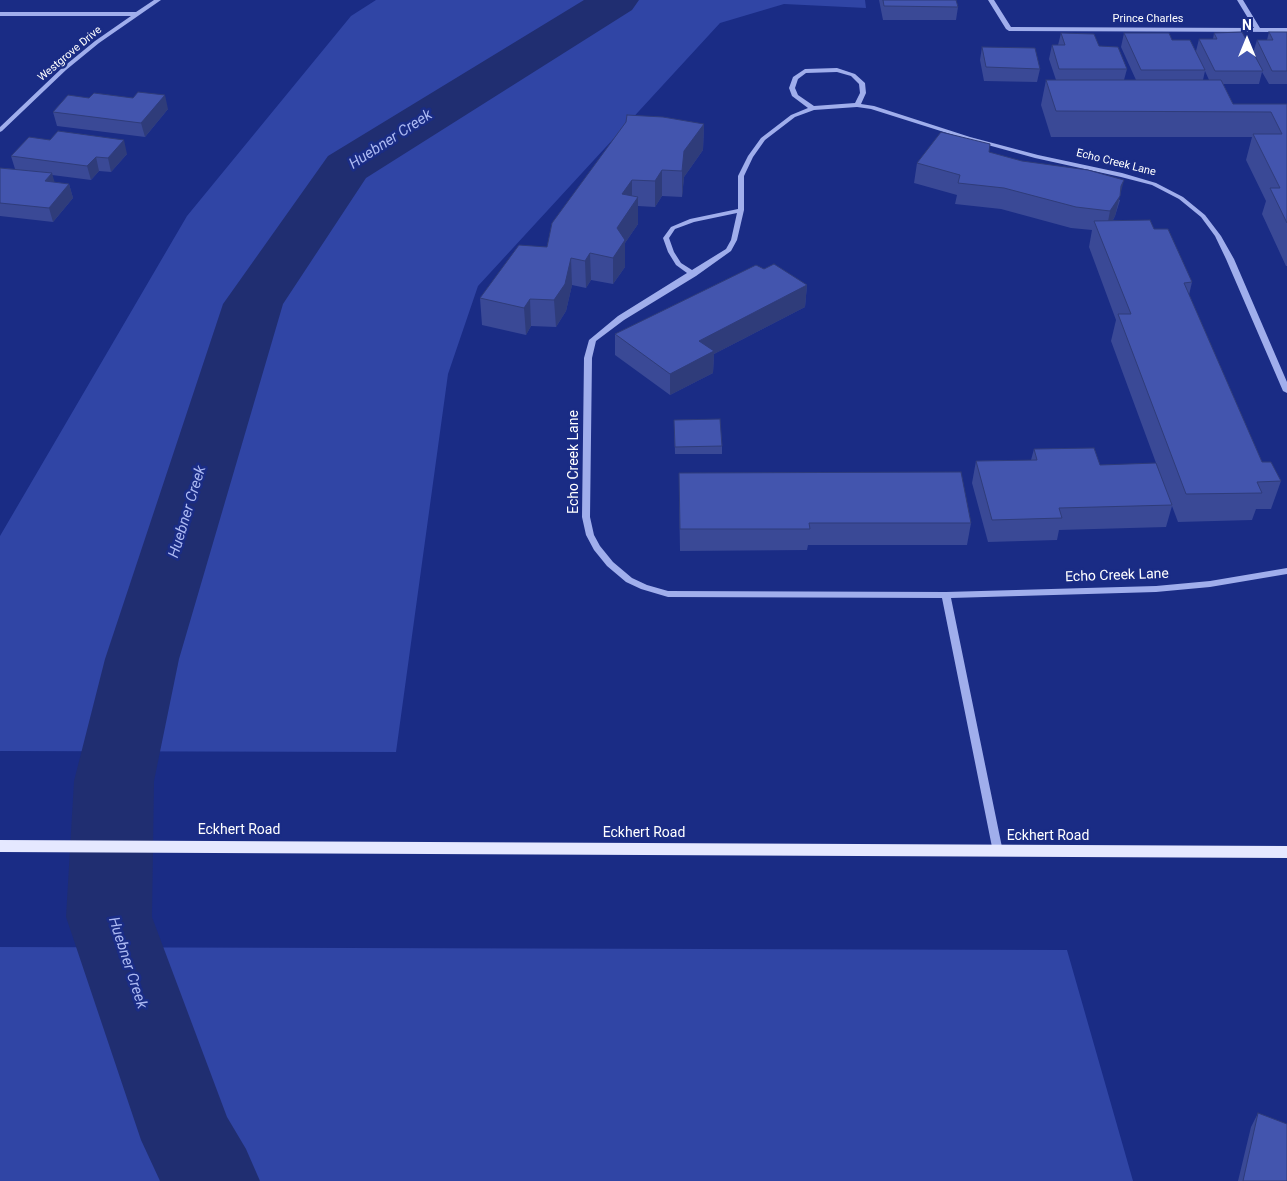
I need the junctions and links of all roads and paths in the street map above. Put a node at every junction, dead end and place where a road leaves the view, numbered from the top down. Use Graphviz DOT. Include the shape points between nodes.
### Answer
graph roads {
  1 [pos="158,0"];
  2 [pos="991,0"];
  3 [pos="1240,0"];
  4 [pos="0,14"];
  5 [pos="137,14"];
  6 [pos="1258,30"];
  7 [pos="1287,30"];
  8 [pos="856,105"];
  9 [pos="813,108"];
  10 [pos="0,130"];
  11 [pos="741,210"];
  12 [pos="693,274"];
  13 [pos="1287,392"];
  14 [pos="1287,571"];
  15 [pos="946,595"];
  16 [pos="0,846"];
  17 [pos="998,852"];
  18 [pos="1287,852"];
  1 -- 5 [label="street, Westgrove Drive"];
  2 -- 6 [label="street, Prince Charles" via="1009,29"];
  3 -- 6 [label="street"];
  4 -- 5 [label="street"];
  5 -- 10 [label="street, Westgrove Drive" via="64,69"];
  6 -- 7 [label="street, Prince Charles"];
  8 -- 9 [label="street, Echo Creek Lane"];
  8 -- 9 [label="street" via="864,93 862,83 853,75 837,70 805,71 795,78 792,88 795,96"];
  8 -- 13 [label="street, Echo Creek Lane" via="1038,157 1154,184 1181,198 1203,216 1218,236"];
  9 -- 11 [label="street, Echo Creek Lane" via="793,116 756,146 741,176"];
  11 -- 12 [label="street, Echo Creek Lane" via="729,250"];
  11 -- 12 [label="street" via="692,220 673,228 666,238 670,252 678,264"];
  12 -- 15 [label="street, Echo Creek Lane" via="621,318 593,340 588,358 586,518 597,548 629,580 668,594"];
  14 -- 15 [label="street, Echo Creek Lane" via="1156,589"];
  15 -- 17 [label="street"];
  16 -- 17 [label="main road, Eckhert Road"];
  17 -- 18 [label="main road, Eckhert Road"];
}
